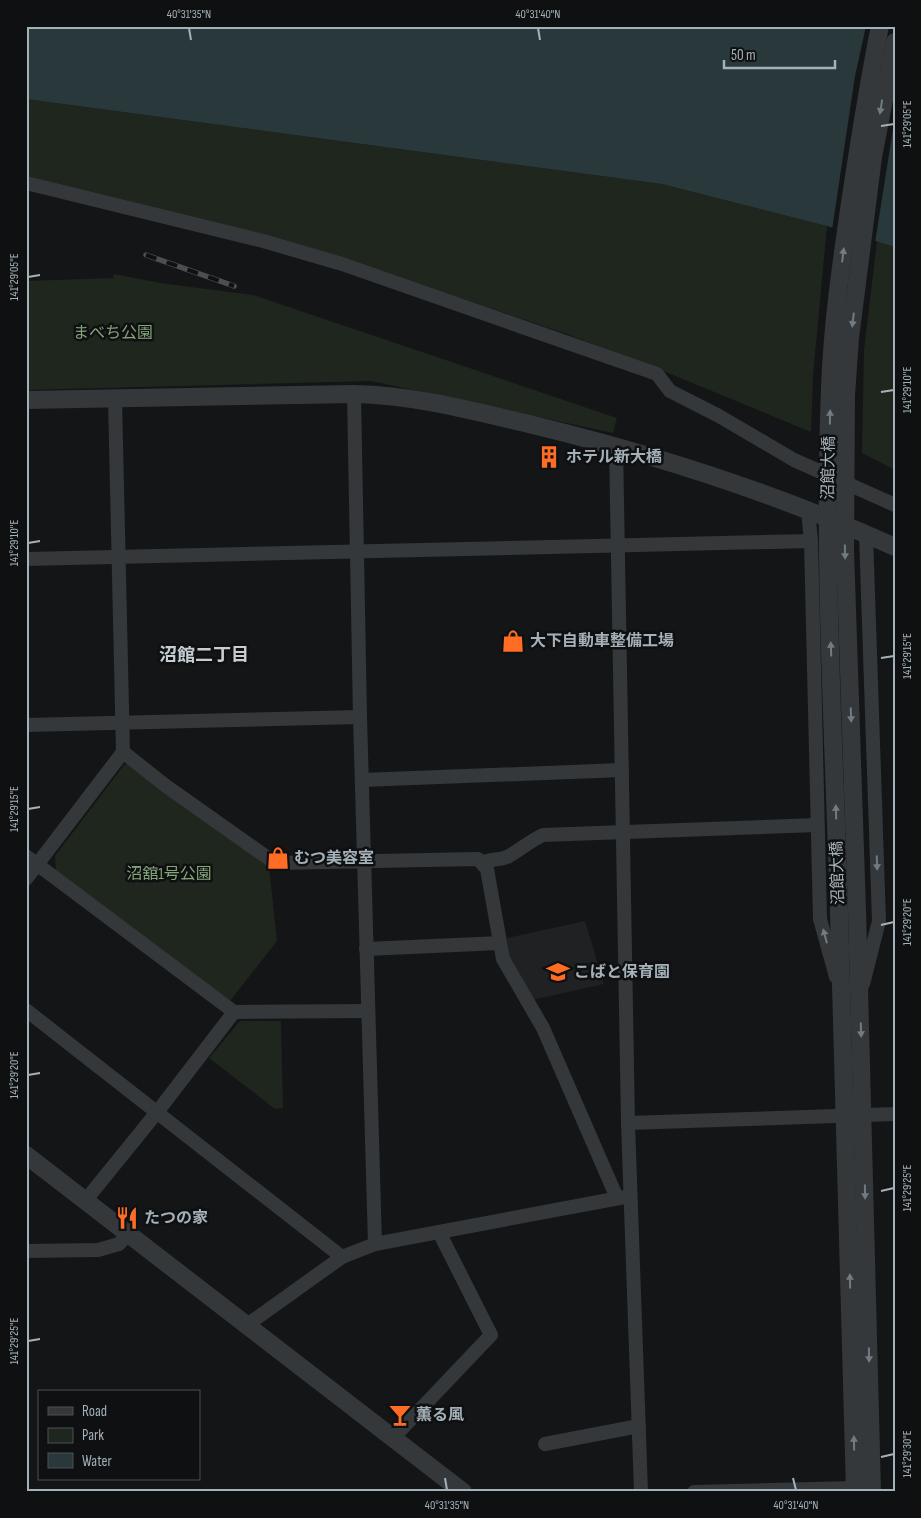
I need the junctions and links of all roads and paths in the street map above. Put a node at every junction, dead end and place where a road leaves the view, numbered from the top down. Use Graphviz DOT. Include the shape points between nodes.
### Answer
graph roads {
  1 [pos="880,26"];
  2 [pos="895,42"];
  3 [pos="26,183"];
  4 [pos="354,394"];
  5 [pos="115,399"];
  6 [pos="26,400"];
  7 [pos="616,445"];
  8 [pos="895,505"];
  9 [pos="808,511"];
  10 [pos="866,534"];
  11 [pos="810,542"];
  12 [pos="617,547"];
  13 [pos="895,547"];
  14 [pos="358,554"];
  15 [pos="118,558"];
  16 [pos="26,559"];
  17 [pos="360,717"];
  18 [pos="122,723"];
  19 [pos="26,725"];
  20 [pos="123,752"];
  21 [pos="622,770"];
  22 [pos="362,780"];
  23 [pos="817,826"];
  24 [pos="623,831"];
  25 [pos="364,860"];
  26 [pos="32,861"];
  27 [pos="482,863"];
  28 [pos="26,879"];
  29 [pos="500,943"];
  30 [pos="366,949"];
  31 [pos="860,996"];
  32 [pos="842,1000"];
  33 [pos="26,1010"];
  34 [pos="367,1011"];
  35 [pos="234,1012"];
  36 [pos="158,1112"];
  37 [pos="895,1114"];
  38 [pos="854,1115"];
  39 [pos="628,1123"];
  40 [pos="26,1155"];
  41 [pos="624,1198"];
  42 [pos="85,1201"];
  43 [pos="439,1232"];
  44 [pos="128,1234"];
  45 [pos="375,1244"];
  46 [pos="26,1251"];
  47 [pos="342,1257"];
  48 [pos="247,1325"];
  49 [pos="639,1426"];
  50 [pos="394,1437"];
  51 [pos="545,1444"];
  52 [pos="861,1490"];
  53 [pos="458,1491"];
  54 [pos="641,1492"];
  55 [pos="694,1492"];
  32 -- 1 [label="street, 沼館大橋, one-way, bridge" via="828,549 830,390 846,234"];
  2 -- 31 [label="street, 沼館大橋, one-way, bridge" via="873,157 846,395 845,550"];
  3 -- 8 [label="street" via="263,241 342,264 657,374 670,391 794,460"];
  4 -- 5 [label="street"];
  4 -- 7 [label="street" via="458,407"];
  4 -- 14 [label="street"];
  5 -- 6 [label="street"];
  5 -- 15 [label="street"];
  7 -- 9 [label="street" via="734,482"];
  7 -- 12 [label="street"];
  9 -- 10 [label="street"];
  9 -- 11 [label="street"];
  10 -- 13 [label="street"];
  10 -- 31 [label="street, one-way" via="879,921"];
  11 -- 12 [label="street"];
  11 -- 23 [label="street"];
  12 -- 14 [label="street"];
  12 -- 21 [label="street"];
  14 -- 15 [label="street"];
  14 -- 17 [label="street"];
  15 -- 16 [label="street"];
  15 -- 18 [label="street"];
  17 -- 18 [label="street"];
  17 -- 22 [label="street"];
  18 -- 19 [label="street"];
  18 -- 20 [label="street"];
  20 -- 25 [label="street" via="276,863"];
  20 -- 26 [label="street"];
  21 -- 22 [label="street"];
  21 -- 24 [label="street"];
  22 -- 25 [label="street"];
  23 -- 24 [label="street"];
  32 -- 23 [label="street, one-way" via="820,919"];
  24 -- 27 [label="street" via="543,835 507,857"];
  24 -- 39 [label="street"];
  25 -- 27 [label="street" via="478,859"];
  25 -- 30 [label="street"];
  26 -- 28 [label="street"];
  26 -- 35 [label="street"];
  27 -- 29 [label="street" via="487,869"];
  29 -- 30 [label="street"];
  29 -- 41 [label="street" via="503,959 543,1028"];
  30 -- 34 [label="street"];
  31 -- 38 [label="street, 沼館大橋, one-way"];
  32 -- 38 [label="street, 沼館大橋"];
  33 -- 36 [label="street"];
  34 -- 35 [label="street"];
  34 -- 45 [label="street"];
  35 -- 36 [label="street"];
  36 -- 42 [label="street"];
  36 -- 47 [label="street"];
  37 -- 38 [label="street"];
  38 -- 39 [label="street"];
  38 -- 52 [label="street"];
  39 -- 41 [label="street"];
  40 -- 42 [label="street"];
  41 -- 43 [label="street"];
  41 -- 49 [label="street"];
  42 -- 44 [label="street"];
  43 -- 45 [label="street"];
  43 -- 50 [label="street" via="491,1335"];
  44 -- 46 [label="street" via="119,1244 98,1250"];
  44 -- 48 [label="street"];
  45 -- 47 [label="street"];
  47 -- 48 [label="street"];
  48 -- 50 [label="street"];
  49 -- 51 [label="street"];
  49 -- 54 [label="street"];
  50 -- 53 [label="street"];
  52 -- 55 [label="street"];
}
